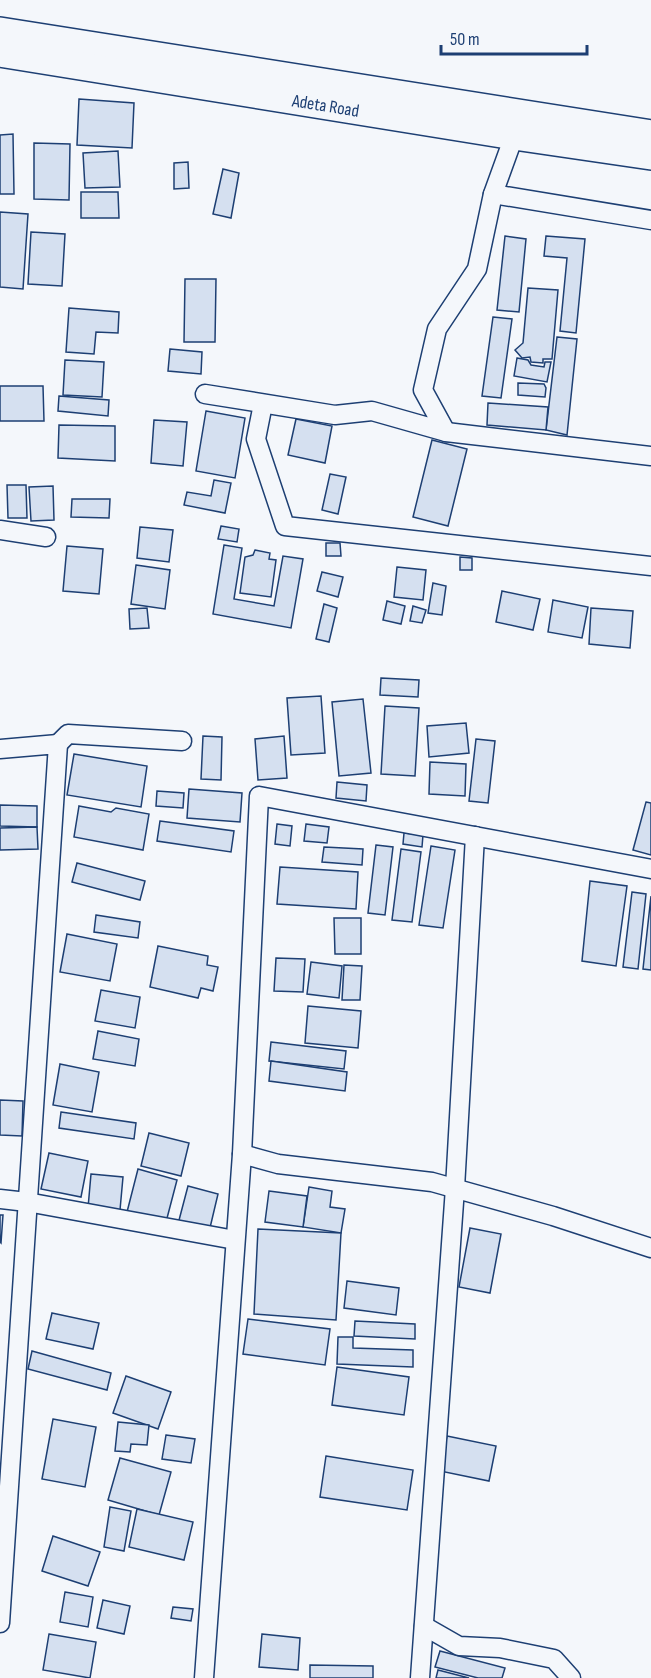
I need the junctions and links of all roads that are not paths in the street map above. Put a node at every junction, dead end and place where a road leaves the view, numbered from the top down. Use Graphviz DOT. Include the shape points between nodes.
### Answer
graph roads {
  1 [pos="0,31"];
  2 [pos="0,52"];
  3 [pos="651,134"];
  4 [pos="514,136"];
  5 [pos="651,156"];
  6 [pos="494,194"];
  7 [pos="651,220"];
  8 [pos="205,394"];
  9 [pos="263,404"];
  10 [pos="446,432"];
  11 [pos="651,456"];
  12 [pos="0,530"];
  13 [pos="46,537"];
  14 [pos="651,566"];
  15 [pos="182,741"];
  16 [pos="58,744"];
  17 [pos="0,749"];
  18 [pos="475,836"];
  19 [pos="651,869"];
  20 [pos="242,1154"];
  21 [pos="455,1188"];
  22 [pos="0,1199"];
  23 [pos="27,1202"];
  24 [pos="235,1240"];
  25 [pos="651,1248"];
  26 [pos="0,1623"];
  27 [pos="424,1626"];
  28 [pos="204,1678"];
  29 [pos="420,1678"];
  30 [pos="571,1678"];
  1 -- 3 [label="main road, Adeta Road"];
  2 -- 4 [label="main road, Adeta Road"];
  4 -- 5 [label="main road, Adeta Road"];
  4 -- 6 [label="street"];
  6 -- 7 [label="street"];
  6 -- 10 [label="street" via="477,269 437,328 423,390"];
  8 -- 9 [label="street"];
  9 -- 10 [label="street" via="335,415 372,411"];
  9 -- 14 [label="street" via="256,439 285,526"];
  10 -- 11 [label="street"];
  12 -- 13 [label="street"];
  15 -- 16 [label="street" via="68,734"];
  16 -- 17 [label="street"];
  16 -- 23 [label="street"];
  18 -- 19 [label="street"];
  18 -- 20 [label="street" via="259,796"];
  18 -- 21 [label="street"];
  20 -- 21 [label="street" via="278,1164"];
  20 -- 24 [label="street"];
  21 -- 25 [label="street"];
  21 -- 27 [label="street"];
  22 -- 23 [label="street"];
  23 -- 24 [label="street"];
  23 -- 26 [label="street"];
  24 -- 28 [label="street"];
  27 -- 29 [label="street"];
  27 -- 30 [label="street" via="459,1646 500,1648 554,1659"];
}
